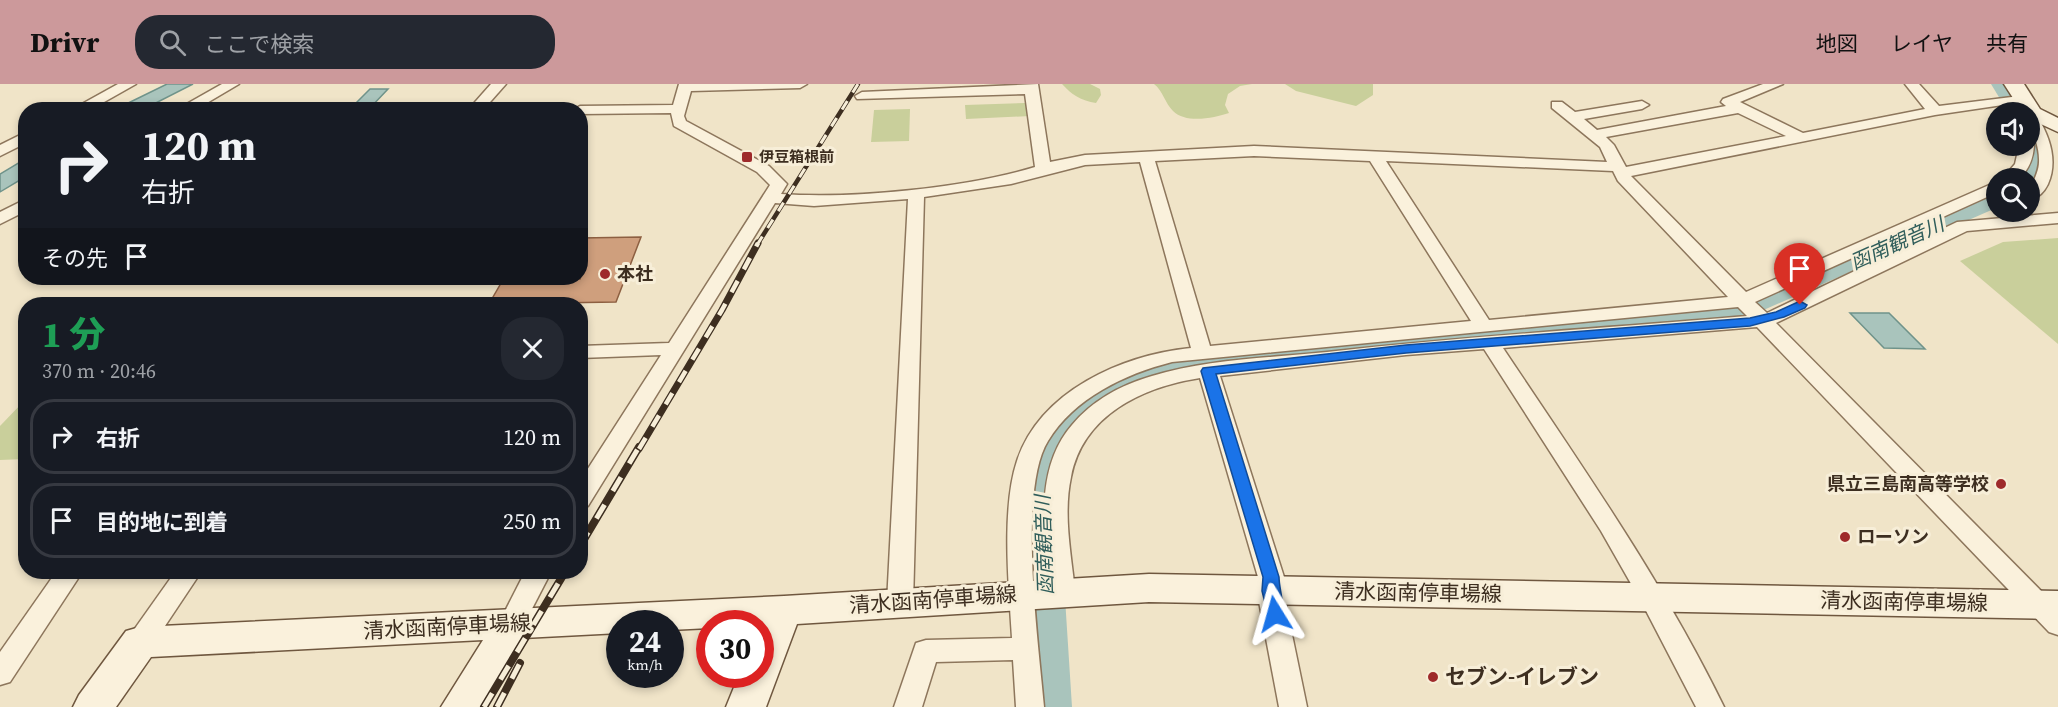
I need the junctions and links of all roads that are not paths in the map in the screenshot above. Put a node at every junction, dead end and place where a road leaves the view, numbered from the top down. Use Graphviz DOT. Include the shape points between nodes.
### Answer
graph roads {
  1 [pos="129,84"];
  2 [pos="232,84"];
  3 [pos="499,84"];
  4 [pos="800,84"];
  5 [pos="1776,84"];
  6 [pos="1912,84"];
  7 [pos="686,85"];
  8 [pos="1032,87"];
  9 [pos="862,96"];
  10 [pos="94,102"];
  11 [pos="198,102"];
  12 [pos="482,102"];
  13 [pos="1642,105"];
  14 [pos="1740,108"];
  15 [pos="1986,108"];
  16 [pos="679,109"];
  17 [pos="588,110"];
  18 [pos="1935,111"];
  19 [pos="2040,115"];
  20 [pos="2058,126"];
  21 [pos="2040,132"];
  22 [pos="1595,135"];
  23 [pos="1802,138"];
  24 [pos="18,141"];
  25 [pos="0,151"];
  26 [pos="1146,157"];
  27 [pos="1375,157"];
  28 [pos="1043,169"];
  29 [pos="1619,170"];
  30 [pos="2040,187"];
  31 [pos="1986,191"];
  32 [pos="916,193"];
  33 [pos="771,198"];
  34 [pos="18,209"];
  35 [pos="1986,216"];
  36 [pos="2058,218"];
  37 [pos="0,219"];
  38 [pos="1969,225"];
  39 [pos="1742,301"];
  40 [pos="1762,321"];
  41 [pos="1487,334"];
  42 [pos="674,349"];
  43 [pos="588,352"];
  44 [pos="1205,362"];
  45 [pos="1042,476"];
  46 [pos="588,487"];
  47 [pos="65,579"];
  48 [pos="183,579"];
  49 [pos="534,579"];
  50 [pos="1270,591"];
  51 [pos="1044,592"];
  52 [pos="1653,598"];
  53 [pos="900,603"];
  54 [pos="784,610"];
  55 [pos="2052,611"];
  56 [pos="512,623"];
  57 [pos="774,635"];
  58 [pos="140,642"];
  59 [pos="1027,649"];
  60 [pos="0,674"];
  61 [pos="754,688"];
  62 [pos="93,707"];
  63 [pos="461,707"];
  64 [pos="747,707"];
  65 [pos="909,707"];
  66 [pos="1030,707"];
  67 [pos="1293,707"];
  68 [pos="1710,707"];
  1 -- 10 [label="street"];
  2 -- 11 [label="street"];
  3 -- 12 [label="street"];
  4 -- 7 [label="street"];
  5 -- 14 [label="street" via="1728,102"];
  6 -- 18 [label="street"];
  7 -- 16 [label="street"];
  8 -- 9 [label="street"];
  8 -- 28 [label="street"];
  13 -- 22 [label="street" via="1564,111"];
  14 -- 22 [label="street"];
  14 -- 23 [label="street"];
  15 -- 18 [label="street"];
  16 -- 17 [label="street"];
  16 -- 33 [label="street" via="679,123 763,170 779,184"];
  18 -- 23 [label="street"];
  19 -- 20 [label="main road"];
  21 -- 30 [label="street" via="2053,155 2054,166"];
  22 -- 29 [label="street" via="1611,151"];
  23 -- 29 [label="street"];
  24 -- 25 [label="street"];
  26 -- 27 [label="street" via="1254,151"];
  26 -- 28 [label="street" via="1085,160"];
  26 -- 44 [label="street"];
  27 -- 29 [label="street"];
  27 -- 41 [label="street"];
  28 -- 32 [label="street" via="1011,179"];
  29 -- 39 [label="street"];
  31 -- 39 [label="street"];
  32 -- 33 [label="street" via="814,201"];
  32 -- 53 [label="street"];
  33 -- 42 [label="street"];
  34 -- 37 [label="street"];
  35 -- 38 [label="street"];
  36 -- 38 [label="street"];
  38 -- 40 [label="street"];
  39 -- 40 [label="street"];
  39 -- 41 [label="street"];
  40 -- 41 [label="street"];
  40 -- 55 [label="street"];
  41 -- 44 [label="street"];
  41 -- 52 [label="street"];
  42 -- 43 [label="street"];
  42 -- 46 [label="street"];
  44 -- 45 [label="street" via="1185,373 1143,384 1104,406 1064,457"];
  44 -- 45 [label="street" via="1171,356 1124,368 1070,402 1036,442"];
  44 -- 50 [label="street" via="1271,577"];
  45 -- 51 [label="street" via="1057,533"];
  45 -- 51 [label="street" via="1021,497"];
  47 -- 60 [label="street"];
  48 -- 58 [label="street"];
  49 -- 56 [label="street"];
  50 -- 51 [label="main road, 清水函南停車場線" via="1145,588"];
  50 -- 52 [label="main road, 清水函南停車場線"];
  50 -- 67 [label="street"];
  51 -- 53 [label="main road, 清水函南停車場線"];
  51 -- 59 [label="street"];
  52 -- 55 [label="main road, 清水函南停車場線"];
  52 -- 68 [label="street"];
  53 -- 54 [label="main road, 清水函南停車場線"];
  54 -- 56 [label="main road, 清水函南停車場線"];
  54 -- 57 [label="main road"];
  56 -- 58 [label="main road, 清水函南停車場線"];
  56 -- 63 [label="main road"];
  58 -- 62 [label="main road"];
  59 -- 65 [label="street" via="926,651"];
  59 -- 66 [label="street"];
  61 -- 64 [label="main road"];
}
